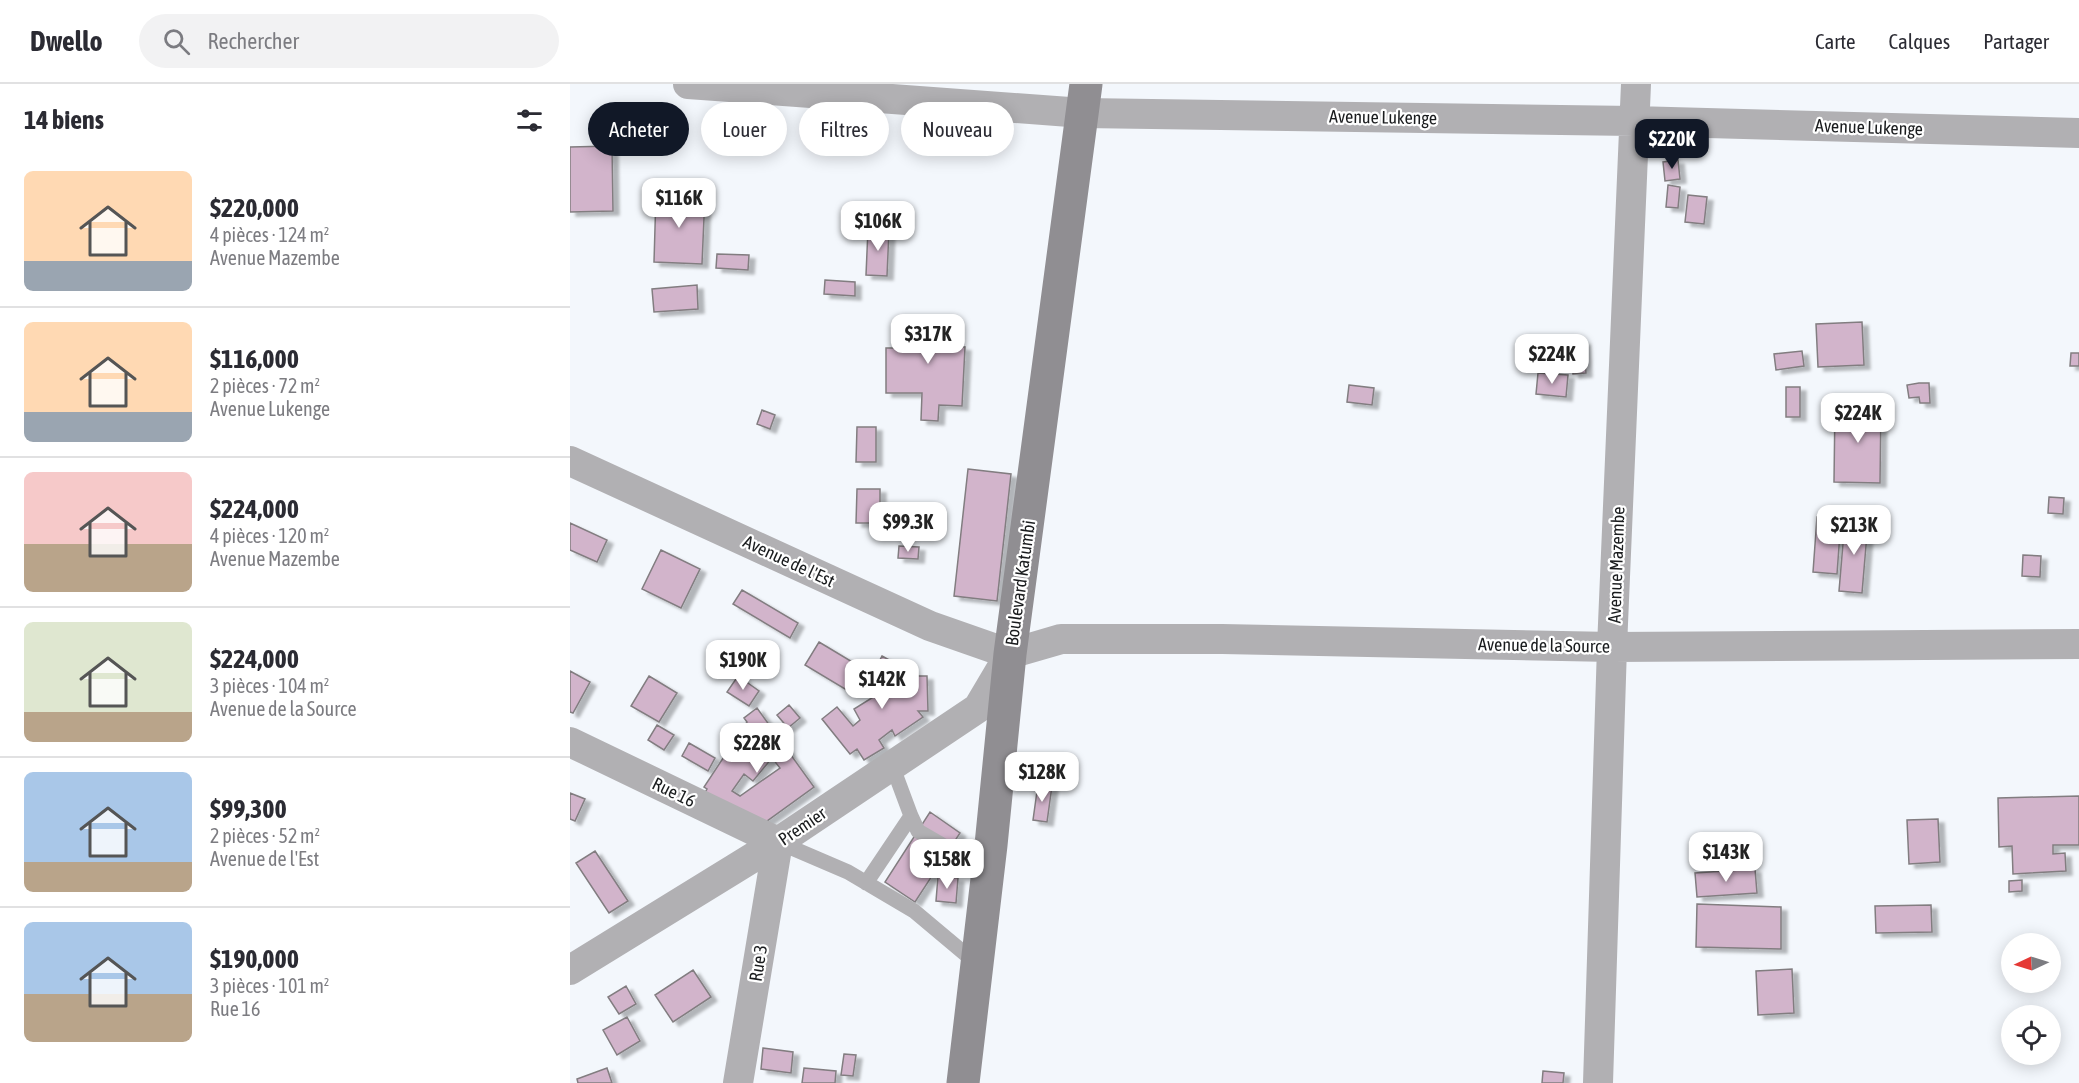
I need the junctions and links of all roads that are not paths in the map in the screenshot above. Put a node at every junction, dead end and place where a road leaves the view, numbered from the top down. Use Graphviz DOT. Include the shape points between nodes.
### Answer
graph roads {
  1 [pos="688,84"];
  2 [pos="1636,84"];
  3 [pos="1085,99"];
  4 [pos="1634,121"];
  5 [pos="2079,133"];
  6 [pos="570,461"];
  7 [pos="2079,644"];
  8 [pos="1612,647"];
  9 [pos="1010,654"];
  10 [pos="570,742"];
  11 [pos="892,765"];
  12 [pos="910,816"];
  13 [pos="778,842"];
  14 [pos="991,845"];
  15 [pos="866,883"];
  16 [pos="976,963"];
  17 [pos="570,970"];
  18 [pos="738,1083"];
  19 [pos="963,1083"];
  20 [pos="1598,1083"];
  1 -- 3 [label="street, Avenue Lukenge"];
  2 -- 4 [label="street, Avenue Mazembe"];
  3 -- 4 [label="street, Avenue Lukenge"];
  3 -- 9 [label="street, Boulevard Katumbi"];
  4 -- 5 [label="street, Avenue Lukenge"];
  4 -- 8 [label="street, Avenue Mazembe"];
  6 -- 9 [label="street, Avenue de l'Est" via="930,627"];
  7 -- 8 [label="street, Avenue de la Source"];
  8 -- 9 [label="street, Avenue de la Source" via="1061,639"];
  8 -- 20 [label="street, Avenue Mazembe"];
  9 -- 11 [label="street, Premier" via="978,708"];
  9 -- 14 [label="street, Boulevard Katumbi"];
  10 -- 13 [label="street, Rue 16"];
  11 -- 12 [label="lane"];
  11 -- 13 [label="street, Premier"];
  12 -- 14 [label="lane" via="918,831 949,849"];
  12 -- 15 [label="lane"];
  13 -- 15 [label="lane"];
  13 -- 17 [label="street, Premier"];
  13 -- 18 [label="street, Rue 3"];
  14 -- 16 [label="street, Boulevard Katumbi"];
  15 -- 16 [label="lane" via="914,911"];
  16 -- 19 [label="street, Boulevard Katumbi"];
}
